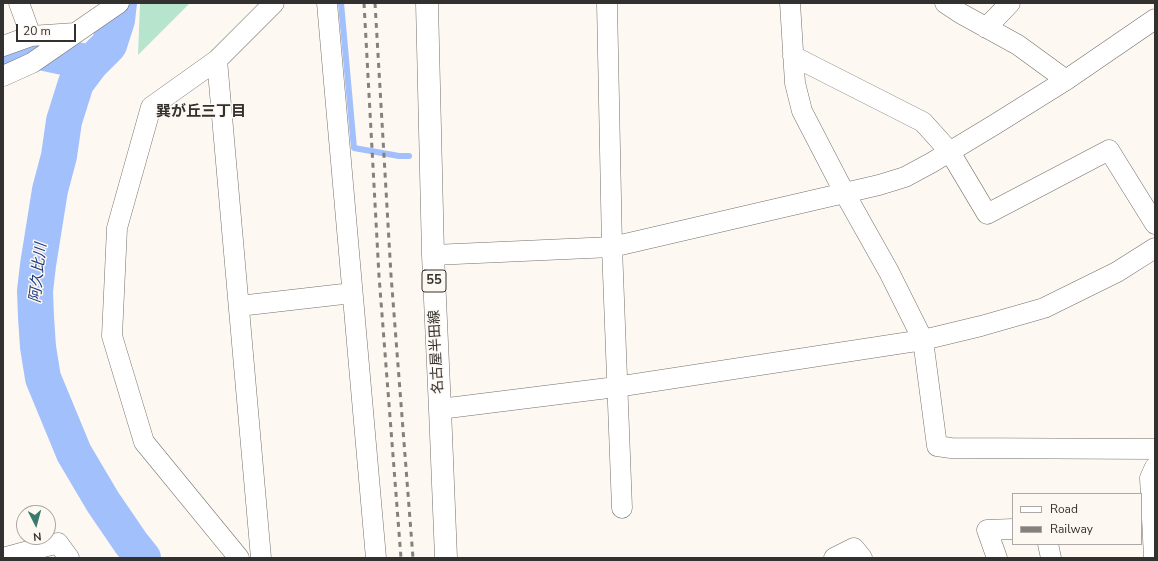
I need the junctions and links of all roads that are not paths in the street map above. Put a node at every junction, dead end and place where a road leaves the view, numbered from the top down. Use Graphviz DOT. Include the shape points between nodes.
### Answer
graph roads {
  1 [pos="20,3"];
  2 [pos="274,3"];
  3 [pos="327,3"];
  4 [pos="427,3"];
  5 [pos="607,3"];
  6 [pos="790,3"];
  7 [pos="945,3"];
  8 [pos="1010,3"];
  9 [pos="113,7"];
  10 [pos="1155,19"];
  11 [pos="986,28"];
  12 [pos="31,36"];
  13 [pos="68,38"];
  14 [pos="3,46"];
  15 [pos="793,56"];
  16 [pos="217,60"];
  17 [pos="3,76"];
  18 [pos="1066,80"];
  19 [pos="950,152"];
  20 [pos="844,192"];
  21 [pos="1155,224"];
  22 [pos="612,247"];
  23 [pos="1155,248"];
  24 [pos="432,255"];
  25 [pos="352,292"];
  26 [pos="239,306"];
  27 [pos="923,340"];
  28 [pos="616,388"];
  29 [pos="440,409"];
  30 [pos="1155,449"];
  31 [pos="1155,467"];
  32 [pos="622,508"];
  33 [pos="1012,529"];
  34 [pos="1048,545"];
  35 [pos="3,558"];
  36 [pos="69,558"];
  37 [pos="239,558"];
  38 [pos="261,558"];
  39 [pos="376,558"];
  40 [pos="446,558"];
  41 [pos="834,558"];
  42 [pos="862,558"];
  43 [pos="997,558"];
  44 [pos="1051,558"];
  45 [pos="1154,558"];
  1 -- 12 [label="street"];
  2 -- 16 [label="street"];
  3 -- 25 [label="street"];
  4 -- 24 [label="main road, 名古屋半田線 / 55"];
  5 -- 22 [label="street"];
  6 -- 15 [label="street"];
  7 -- 11 [label="street"];
  8 -- 11 [label="street"];
  9 -- 13 [label="street"];
  10 -- 18 [label="street"];
  11 -- 18 [label="street" via="1018,46"];
  12 -- 13 [label="street"];
  12 -- 14 [label="street"];
  13 -- 17 [label="street" via="32,63"];
  15 -- 19 [label="street" via="923,122"];
  15 -- 20 [label="street" via="795,83 802,110"];
  16 -- 26 [label="street"];
  16 -- 37 [label="street" via="151,107 117,228 112,336 144,442"];
  18 -- 19 [label="street"];
  19 -- 20 [label="street" via="905,177"];
  19 -- 21 [label="street" via="987,214 1109,150"];
  20 -- 22 [label="street"];
  20 -- 27 [label="street" via="889,272"];
  22 -- 24 [label="street"];
  22 -- 28 [label="street"];
  23 -- 27 [label="street" via="1117,272 1044,308"];
  24 -- 29 [label="main road, 名古屋半田線 / 55"];
  25 -- 26 [label="street"];
  25 -- 39 [label="street"];
  26 -- 38 [label="street"];
  27 -- 28 [label="street"];
  27 -- 30 [label="street" via="937,446"];
  28 -- 29 [label="street"];
  28 -- 32 [label="street"];
  29 -- 40 [label="main road, 名古屋半田線 / 55"];
  31 -- 45 [label="street" via="1150,478"];
  33 -- 43 [label="street" via="987,530"];
  34 -- 44 [label="street"];
  35 -- 36 [label="street" via="58,543"];
  41 -- 42 [label="street" via="854,548"];
}
